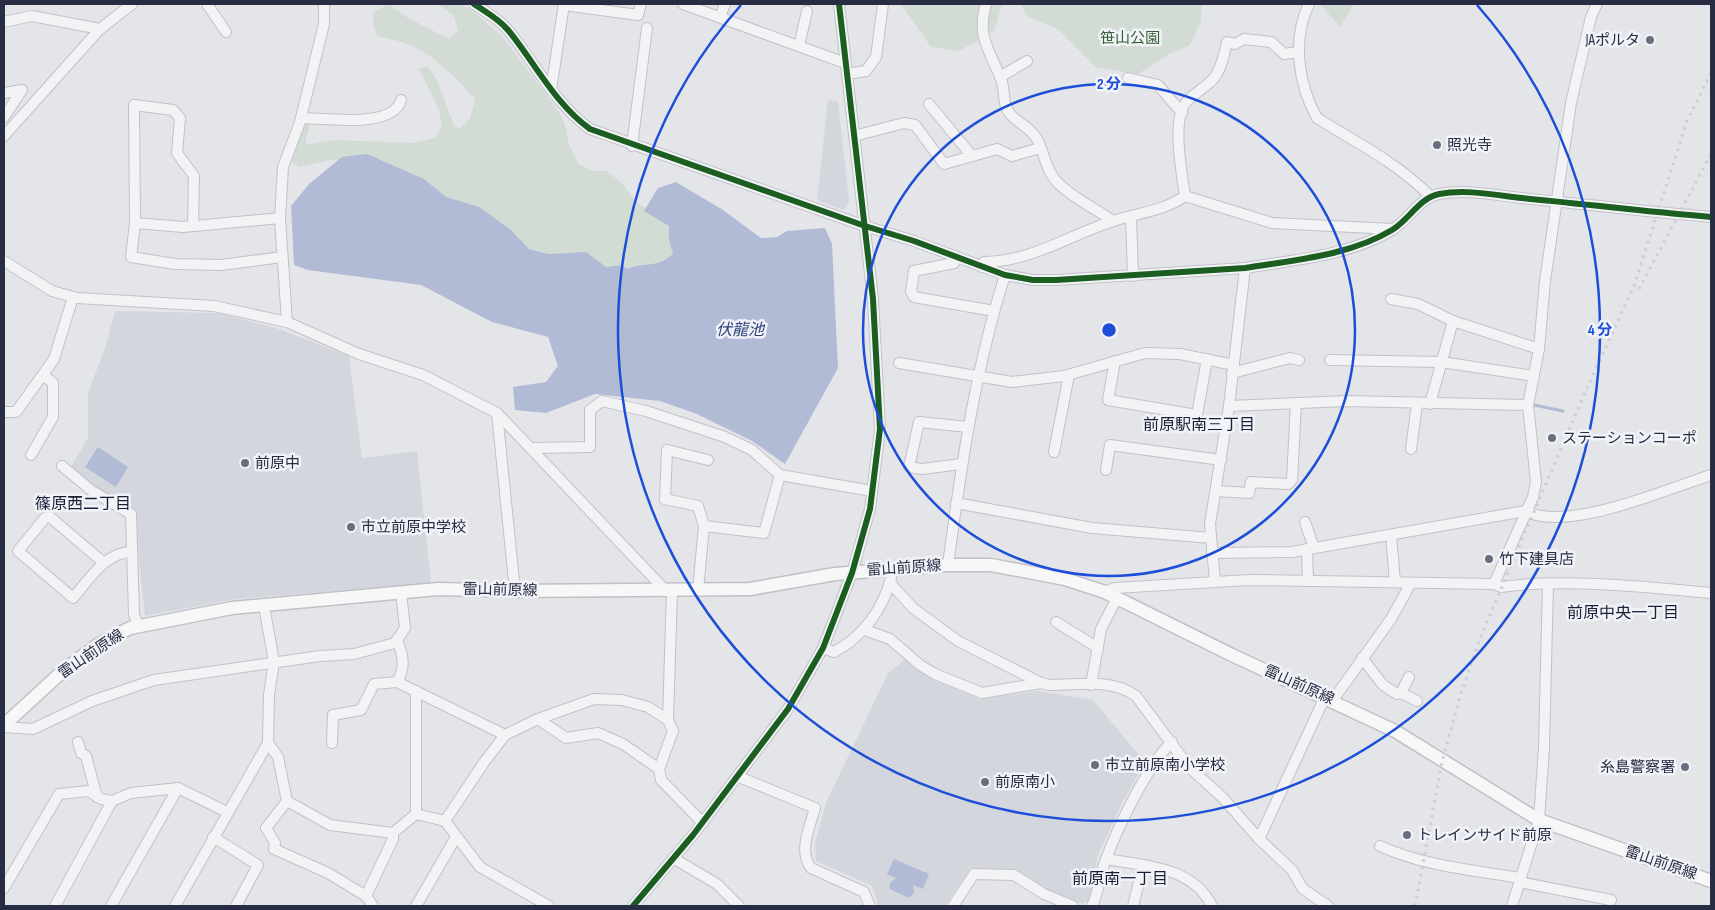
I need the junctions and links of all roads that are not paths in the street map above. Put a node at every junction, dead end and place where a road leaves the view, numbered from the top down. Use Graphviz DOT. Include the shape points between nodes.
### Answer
graph roads {
  1 [pos="132,4"];
  2 [pos="207,4"];
  3 [pos="324,4"];
  4 [pos="474,4"];
  5 [pos="641,4"];
  6 [pos="683,4"];
  7 [pos="725,4"];
  8 [pos="839,4"];
  9 [pos="883,4"];
  10 [pos="986,4"];
  11 [pos="1309,4"];
  12 [pos="1597,4"];
  13 [pos="564,5"];
  14 [pos="808,10"];
  15 [pos="720,17"];
  16 [pos="4,22"];
  17 [pos="648,28"];
  18 [pos="100,29"];
  19 [pos="226,32"];
  20 [pos="799,46"];
  21 [pos="1299,52"];
  22 [pos="1028,61"];
  23 [pos="845,63"];
  24 [pos="847,74"];
  25 [pos="1000,77"];
  26 [pos="1128,78"];
  27 [pos="551,90"];
  28 [pos="4,93"];
  29 [pos="401,100"];
  30 [pos="929,104"];
  31 [pos="1182,113"];
  32 [pos="4,117"];
  33 [pos="301,118"];
  34 [pos="4,136"];
  35 [pos="854,136"];
  36 [pos="632,146"];
  37 [pos="1040,148"];
  38 [pos="972,156"];
  39 [pos="1185,196"];
  40 [pos="1430,196"];
  41 [pos="1557,201"];
  42 [pos="1131,217"];
  43 [pos="280,218"];
  44 [pos="1711,218"];
  45 [pos="1113,221"];
  46 [pos="135,223"];
  47 [pos="193,226"];
  48 [pos="865,226"];
  49 [pos="1394,229"];
  50 [pos="282,257"];
  51 [pos="956,258"];
  52 [pos="4,261"];
  53 [pos="982,267"];
  54 [pos="1245,268"];
  55 [pos="1005,276"];
  56 [pos="1133,276"];
  57 [pos="73,297"];
  58 [pos="1391,299"];
  59 [pos="994,311"];
  60 [pos="1453,321"];
  61 [pos="287,322"];
  62 [pos="1539,349"];
  63 [pos="1208,359"];
  64 [pos="1299,360"];
  65 [pos="1330,360"];
  66 [pos="1115,361"];
  67 [pos="1441,362"];
  68 [pos="899,363"];
  69 [pos="1233,369"];
  70 [pos="43,375"];
  71 [pos="1069,375"];
  72 [pos="1534,376"];
  73 [pos="979,377"];
  74 [pos="1296,403"];
  75 [pos="1416,404"];
  76 [pos="1430,404"];
  77 [pos="1229,406"];
  78 [pos="1528,406"];
  79 [pos="4,412"];
  80 [pos="497,413"];
  81 [pos="968,427"];
  82 [pos="531,448"];
  83 [pos="1411,449"];
  84 [pos="1054,452"];
  85 [pos="31,455"];
  86 [pos="708,460"];
  87 [pos="1221,460"];
  88 [pos="961,464"];
  89 [pos="62,466"];
  90 [pos="1106,470"];
  91 [pos="780,475"];
  92 [pos="1711,475"];
  93 [pos="872,491"];
  94 [pos="1216,491"];
  95 [pos="956,504"];
  96 [pos="1525,511"];
  97 [pos="1305,522"];
  98 [pos="704,526"];
  99 [pos="1391,534"];
  100 [pos="1211,538"];
  101 [pos="1310,549"];
  102 [pos="132,552"];
  103 [pos="1212,553"];
  104 [pos="104,563"];
  105 [pos="948,565"];
  106 [pos="893,569"];
  107 [pos="852,573"];
  108 [pos="1308,581"];
  109 [pos="1215,582"];
  110 [pos="1395,582"];
  111 [pos="890,583"];
  112 [pos="1411,583"];
  113 [pos="1494,584"];
  114 [pos="1548,584"];
  115 [pos="669,590"];
  116 [pos="698,590"];
  117 [pos="515,591"];
  118 [pos="1105,592"];
  119 [pos="401,593"];
  120 [pos="1711,593"];
  121 [pos="1117,598"];
  122 [pos="264,606"];
  123 [pos="1056,622"];
  124 [pos="138,626"];
  125 [pos="865,630"];
  126 [pos="397,640"];
  127 [pos="823,648"];
  128 [pos="1098,648"];
  129 [pos="1362,658"];
  130 [pos="274,662"];
  131 [pos="1408,677"];
  132 [pos="397,682"];
  133 [pos="1041,683"];
  134 [pos="1091,685"];
  135 [pos="416,691"];
  136 [pos="1401,693"];
  137 [pos="1329,698"];
  138 [pos="1417,701"];
  139 [pos="538,719"];
  140 [pos="668,720"];
  141 [pos="4,726"];
  142 [pos="505,735"];
  143 [pos="78,742"];
  144 [pos="332,742"];
  145 [pos="1172,742"];
  146 [pos="268,743"];
  147 [pos="659,770"];
  148 [pos="738,776"];
  149 [pos="178,788"];
  150 [pos="97,797"];
  151 [pos="112,801"];
  152 [pos="287,802"];
  153 [pos="227,812"];
  154 [pos="416,814"];
  155 [pos="1539,820"];
  156 [pos="445,821"];
  157 [pos="703,823"];
  158 [pos="393,833"];
  159 [pos="213,837"];
  160 [pos="456,837"];
  161 [pos="1259,839"];
  162 [pos="1380,846"];
  163 [pos="673,858"];
  164 [pos="1106,859"];
  165 [pos="1143,866"];
  166 [pos="1519,880"];
  167 [pos="1711,881"];
  168 [pos="4,888"];
  169 [pos="366,896"];
  170 [pos="1611,900"];
  171 [pos="1323,905"];
  172 [pos="54,906"];
  173 [pos="111,906"];
  174 [pos="175,906"];
  175 [pos="236,906"];
  176 [pos="373,906"];
  177 [pos="416,906"];
  178 [pos="549,906"];
  179 [pos="633,906"];
  180 [pos="739,906"];
  181 [pos="870,906"];
  182 [pos="953,906"];
  183 [pos="1073,906"];
  184 [pos="1092,906"];
  185 [pos="1133,906"];
  186 [pos="1212,906"];
  187 [pos="1512,906"];
  1 -- 18 [label="street"];
  2 -- 19 [label="street"];
  3 -- 33 [label="street" via="324,24"];
  4 -- 27 [label="street" via="507,30"];
  5 -- 13 [label="street" via="638,15"];
  6 -- 15 [label="street"];
  7 -- 15 [label="street"];
  8 -- 23 [label="street"];
  9 -- 24 [label="street" via="876,59 866,71"];
  10 -- 25 [label="street" via="982,16 984,44"];
  11 -- 21 [label="street" via="1304,14"];
  12 -- 41 [label="street" via="1578,64"];
  13 -- 27 [label="street"];
  14 -- 20 [label="street"];
  15 -- 20 [label="street"];
  16 -- 18 [label="street" via="32,16"];
  17 -- 36 [label="street"];
  18 -- 34 [label="street"];
  20 -- 23 [label="street"];
  21 -- 31 [label="street" via="1284,54 1271,42 1244,39 1235,44 1227,42 1214,79 1193,95"];
  21 -- 40 [label="street" via="1304,85 1317,118 1392,163"];
  22 -- 25 [label="street"];
  23 -- 24 [label="street"];
  24 -- 35 [label="street"];
  25 -- 37 [label="street" via="1004,103 1011,115 1034,135"];
  26 -- 31 [label="street" via="1158,86"];
  27 -- 36 [label="street" via="590,130"];
  28 -- 32 [label="street" via="22,90"];
  29 -- 33 [label="street" via="400,106 389,115 372,120"];
  30 -- 38 [label="street"];
  31 -- 39 [label="street"];
  33 -- 43 [label="street" via="283,167"];
  35 -- 38 [label="street" via="904,123 915,125 944,164"];
  35 -- 48 [label="street"];
  36 -- 48 [label="street"];
  37 -- 38 [label="street" via="1012,156 997,149"];
  37 -- 45 [label="street" via="1045,165 1059,184"];
  39 -- 42 [label="street" via="1175,203"];
  39 -- 49 [label="street" via="1272,223"];
  40 -- 41 [label="street" via="1454,192"];
  40 -- 49 [label="street"];
  41 -- 44 [label="street"];
  41 -- 62 [label="street"];
  42 -- 45 [label="street"];
  42 -- 56 [label="street"];
  43 -- 47 [label="street"];
  43 -- 50 [label="street"];
  45 -- 53 [label="street" via="1023,257 984,262"];
  46 -- 47 [label="street"];
  46 -- 47 [label="street" via="134,105 173,110 180,118 177,153 194,176"];
  46 -- 50 [label="street" via="131,257 175,264 221,265"];
  48 -- 51 [label="street"];
  48 -- 93 [label="street" via="873,299 880,429"];
  49 -- 54 [label="street" via="1352,247"];
  50 -- 61 [label="street"];
  51 -- 53 [label="street"];
  51 -- 59 [label="street" via="954,264 914,271 911,292 914,297"];
  52 -- 57 [label="street" via="52,291"];
  53 -- 55 [label="street"];
  54 -- 56 [label="street"];
  54 -- 69 [label="street"];
  55 -- 56 [label="street" via="1033,280"];
  55 -- 59 [label="street"];
  57 -- 61 [label="street" via="214,306"];
  57 -- 70 [label="street" via="54,359"];
  58 -- 60 [label="street" via="1418,304"];
  59 -- 73 [label="street"];
  60 -- 62 [label="street"];
  60 -- 67 [label="street"];
  61 -- 80 [label="street" via="359,354 422,375"];
  62 -- 72 [label="street"];
  63 -- 66 [label="street" via="1145,353"];
  63 -- 66 [label="street" via="1197,415 1108,400"];
  63 -- 69 [label="street"];
  64 -- 69 [label="street" via="1290,358"];
  65 -- 67 [label="street"];
  66 -- 71 [label="street"];
  67 -- 72 [label="street"];
  67 -- 76 [label="street"];
  68 -- 73 [label="street"];
  69 -- 77 [label="street"];
  70 -- 79 [label="street" via="16,412"];
  70 -- 85 [label="street" via="53,383 53,417"];
  71 -- 73 [label="street" via="1012,382"];
  71 -- 84 [label="street"];
  72 -- 78 [label="street"];
  73 -- 81 [label="street"];
  74 -- 75 [label="street"];
  74 -- 77 [label="street"];
  74 -- 94 [label="street" via="1292,480 1288,484 1251,482 1249,492"];
  75 -- 76 [label="street"];
  75 -- 83 [label="street"];
  76 -- 78 [label="street"];
  77 -- 87 [label="street"];
  78 -- 96 [label="street" via="1536,482 1533,497"];
  80 -- 82 [label="street"];
  80 -- 117 [label="street"];
  81 -- 88 [label="street"];
  81 -- 88 [label="street" via="919,422 909,467 922,469"];
  82 -- 91 [label="street" via="590,447 590,410 602,401 646,411 725,437 752,450"];
  82 -- 115 [label="street"];
  86 -- 98 [label="street" via="667,450 666,499 698,506"];
  87 -- 90 [label="street" via="1110,445"];
  87 -- 94 [label="street"];
  88 -- 95 [label="street"];
  89 -- 102 [label="street" via="92,491 131,514"];
  91 -- 93 [label="street"];
  91 -- 98 [label="street" via="764,533"];
  92 -- 96 [label="street" via="1590,514 1542,518"];
  93 -- 107 [label="street"];
  94 -- 100 [label="street"];
  95 -- 100 [label="street" via="1092,528"];
  95 -- 105 [label="street"];
  96 -- 99 [label="street"];
  96 -- 113 [label="street"];
  97 -- 101 [label="street"];
  98 -- 116 [label="street"];
  99 -- 101 [label="street"];
  99 -- 110 [label="street"];
  100 -- 103 [label="street"];
  101 -- 103 [label="street"];
  101 -- 108 [label="street"];
  102 -- 104 [label="street"];
  102 -- 124 [label="street" via="134,614"];
  103 -- 109 [label="street"];
  104 -- 104 [label="street" via="74,598 18,551 45,518 50,517"];
  105 -- 106 [label="main road, 雷山前原線"];
  105 -- 118 [label="main road, 雷山前原線" via="991,565 1065,579"];
  106 -- 107 [label="main road, 雷山前原線"];
  106 -- 111 [label="street"];
  107 -- 116 [label="main road, 雷山前原線" via="750,589"];
  107 -- 127 [label="street"];
  108 -- 109 [label="street"];
  108 -- 110 [label="street"];
  109 -- 118 [label="street" via="1115,588"];
  110 -- 112 [label="street"];
  111 -- 125 [label="street"];
  111 -- 133 [label="street" via="913,608 958,641"];
  112 -- 113 [label="street"];
  112 -- 129 [label="street" via="1391,619"];
  113 -- 114 [label="street" via="1501,587"];
  114 -- 120 [label="street"];
  114 -- 155 [label="street"];
  115 -- 116 [label="main road, 雷山前原線"];
  115 -- 117 [label="main road, 雷山前原線"];
  115 -- 140 [label="street"];
  117 -- 119 [label="main road, 雷山前原線" via="438,589"];
  118 -- 121 [label="main road, 雷山前原線"];
  119 -- 122 [label="main road, 雷山前原線"];
  119 -- 126 [label="street" via="404,628"];
  121 -- 128 [label="street" via="1101,629"];
  121 -- 137 [label="main road, 雷山前原線"];
  122 -- 124 [label="main road, 雷山前原線" via="232,608"];
  122 -- 130 [label="street"];
  123 -- 128 [label="street"];
  124 -- 141 [label="main road, 雷山前原線" via="96,646 64,670"];
  125 -- 127 [label="street" via="834,652"];
  125 -- 133 [label="street" via="890,638 935,674 982,693"];
  126 -- 130 [label="street" via="378,649 354,654"];
  126 -- 132 [label="street" via="404,671"];
  127 -- 148 [label="street" via="788,709"];
  128 -- 134 [label="street"];
  129 -- 136 [label="street" via="1383,685 1397,694"];
  129 -- 137 [label="street"];
  130 -- 141 [label="street" via="154,680 92,701 33,729"];
  130 -- 146 [label="street" via="269,694"];
  131 -- 136 [label="street"];
  132 -- 135 [label="street"];
  132 -- 144 [label="street" via="374,684 361,710 333,715"];
  133 -- 134 [label="street"];
  134 -- 145 [label="street" via="1112,684 1125,688 1136,696"];
  135 -- 142 [label="street"];
  135 -- 154 [label="street"];
  136 -- 138 [label="street"];
  137 -- 155 [label="main road, 雷山前原線" via="1395,731"];
  137 -- 161 [label="street"];
  139 -- 140 [label="street" via="594,699 622,700 648,707"];
  139 -- 142 [label="street"];
  139 -- 147 [label="street" via="566,738 598,733 623,744"];
  140 -- 147 [label="street" via="673,731"];
  142 -- 156 [label="street"];
  143 -- 150 [label="street" via="81,753 86,756"];
  145 -- 161 [label="street" via="1190,767"];
  145 -- 164 [label="street" via="1144,782"];
  146 -- 152 [label="street" via="278,757"];
  146 -- 153 [label="street"];
  147 -- 157 [label="street" via="661,780"];
  148 -- 157 [label="street"];
  148 -- 181 [label="street" via="815,808 805,845 806,861 811,868 864,892"];
  149 -- 151 [label="street" via="131,793"];
  149 -- 153 [label="street"];
  149 -- 173 [label="street"];
  150 -- 151 [label="street"];
  150 -- 168 [label="street" via="88,791 60,794"];
  151 -- 172 [label="street"];
  152 -- 158 [label="street" via="330,825"];
  152 -- 169 [label="street" via="266,828 274,849 328,873"];
  153 -- 159 [label="street"];
  154 -- 156 [label="street"];
  154 -- 158 [label="street"];
  155 -- 166 [label="street"];
  155 -- 167 [label="main road, 雷山前原線"];
  156 -- 160 [label="street"];
  157 -- 163 [label="street"];
  158 -- 169 [label="street"];
  159 -- 174 [label="street"];
  159 -- 175 [label="street" via="258,865"];
  160 -- 177 [label="street"];
  160 -- 178 [label="street" via="480,867"];
  161 -- 171 [label="street" via="1292,870 1303,889"];
  162 -- 166 [label="street" via="1424,862"];
  163 -- 179 [label="street"];
  163 -- 180 [label="street" via="717,884"];
  164 -- 165 [label="street"];
  164 -- 184 [label="street"];
  165 -- 185 [label="street"];
  165 -- 186 [label="street" via="1181,874 1206,894"];
  166 -- 170 [label="street"];
  166 -- 187 [label="street"];
  169 -- 176 [label="street"];
  182 -- 183 [label="street" via="974,874 1014,875 1044,894"];
}
